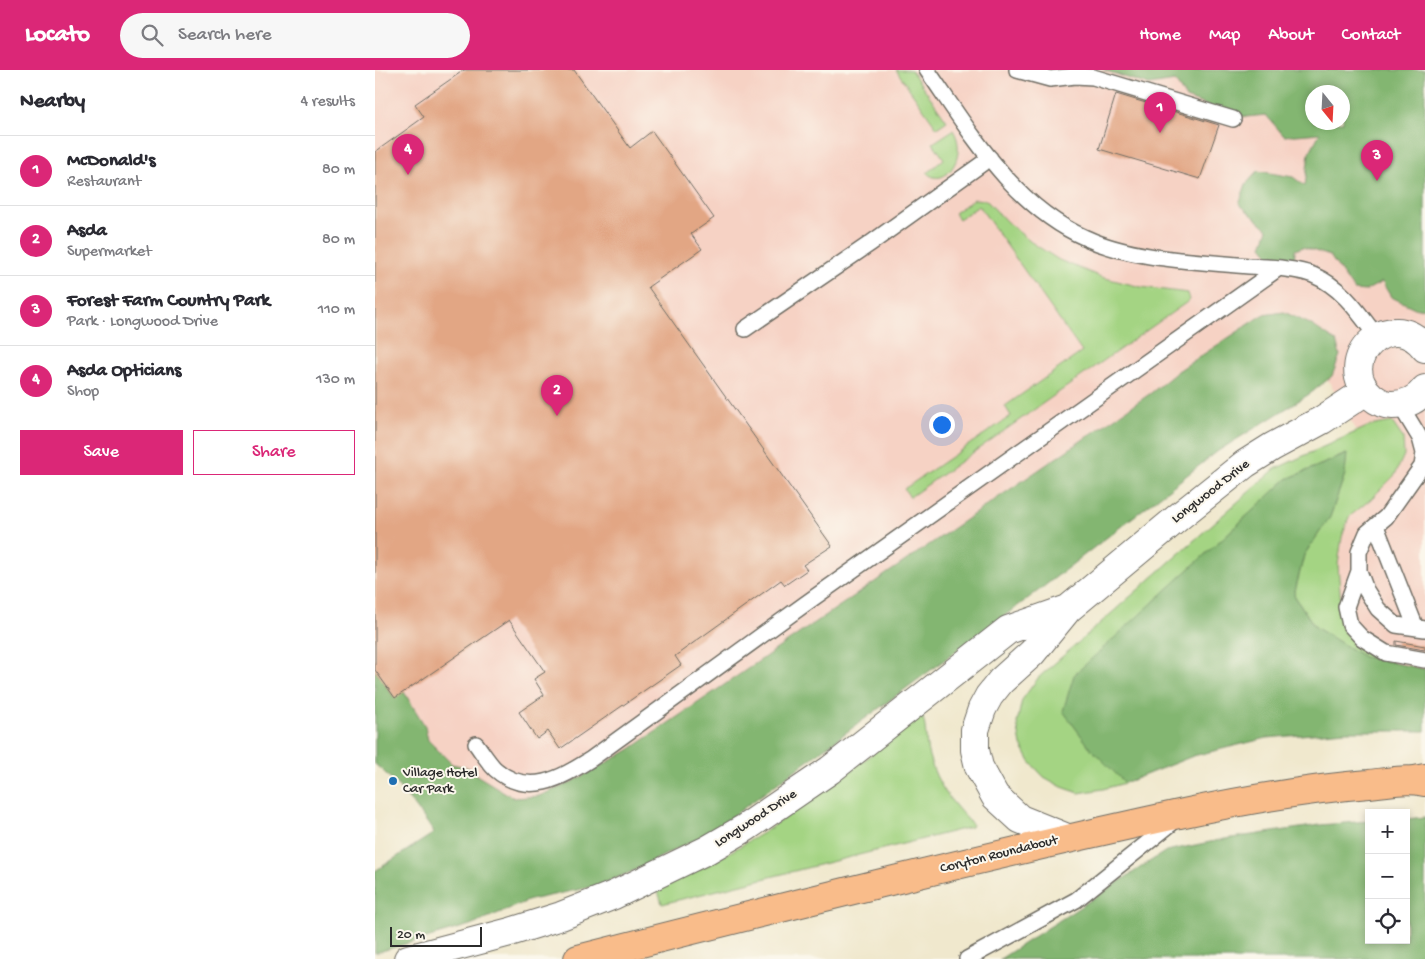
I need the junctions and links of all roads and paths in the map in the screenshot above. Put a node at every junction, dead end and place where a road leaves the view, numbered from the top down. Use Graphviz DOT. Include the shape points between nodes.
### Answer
graph roads {
  1 [pos="1017,70"];
  2 [pos="930,71"];
  3 [pos="1233,119"];
  4 [pos="990,158"];
  5 [pos="1279,268"];
  6 [pos="745,329"];
  7 [pos="1377,337"];
  8 [pos="1425,348"];
  9 [pos="1425,389"];
  10 [pos="1366,392"];
  11 [pos="1400,405"];
  12 [pos="1425,453"];
  13 [pos="1376,526"];
  14 [pos="1359,572"];
  15 [pos="1069,610"];
  16 [pos="1421,629"];
  17 [pos="1425,660"];
  18 [pos="476,744"];
  19 [pos="1422,780"];
  20 [pos="1185,813"];
  21 [pos="1067,838"];
  22 [pos="407,959"];
  23 [pos="577,959"];
  24 [pos="969,959"];
  1 -- 3 [label="lane" via="1050,80 1093,77"];
  2 -- 4 [label="lane"];
  4 -- 5 [label="lane" via="1011,184 1042,212 1084,238 1102,245 1149,255"];
  4 -- 6 [label="lane"];
  5 -- 7 [label="lane" via="1311,274 1333,286 1349,300"];
  5 -- 18 [label="lane" via="566,775 539,784 514,781 495,769"];
  7 -- 8 [label="street" via="1400,332 1411,336"];
  7 -- 10 [label="street" via="1367,344 1358,368"];
  9 -- 11 [label="street" via="1412,401"];
  10 -- 11 [label="street" via="1387,405"];
  10 -- 15 [label="street, Longwood Drive" via="1245,464"];
  11 -- 12 [label="lane"];
  12 -- 13 [label="lane" via="1422,466"];
  13 -- 14 [label="lane" via="1367,533 1359,552"];
  13 -- 16 [label="lane"];
  14 -- 16 [label="lane" via="1378,609 1396,625"];
  14 -- 17 [label="lane" via="1346,607 1350,625 1362,638 1386,653"];
  15 -- 21 [label="street, Longwood Drive" via="989,696 975,730 979,767 995,796 1020,819"];
  15 -- 22 [label="street, Longwood Drive" via="1008,630 830,770 707,850 614,895 561,916"];
  19 -- 20 [label="highway, Coryton Roundabout" via="1291,793"];
  20 -- 21 [label="highway, Coryton Roundabout"];
  20 -- 24 [label="lane" via="1076,900"];
  21 -- 23 [label="highway, Coryton Roundabout"];
}
